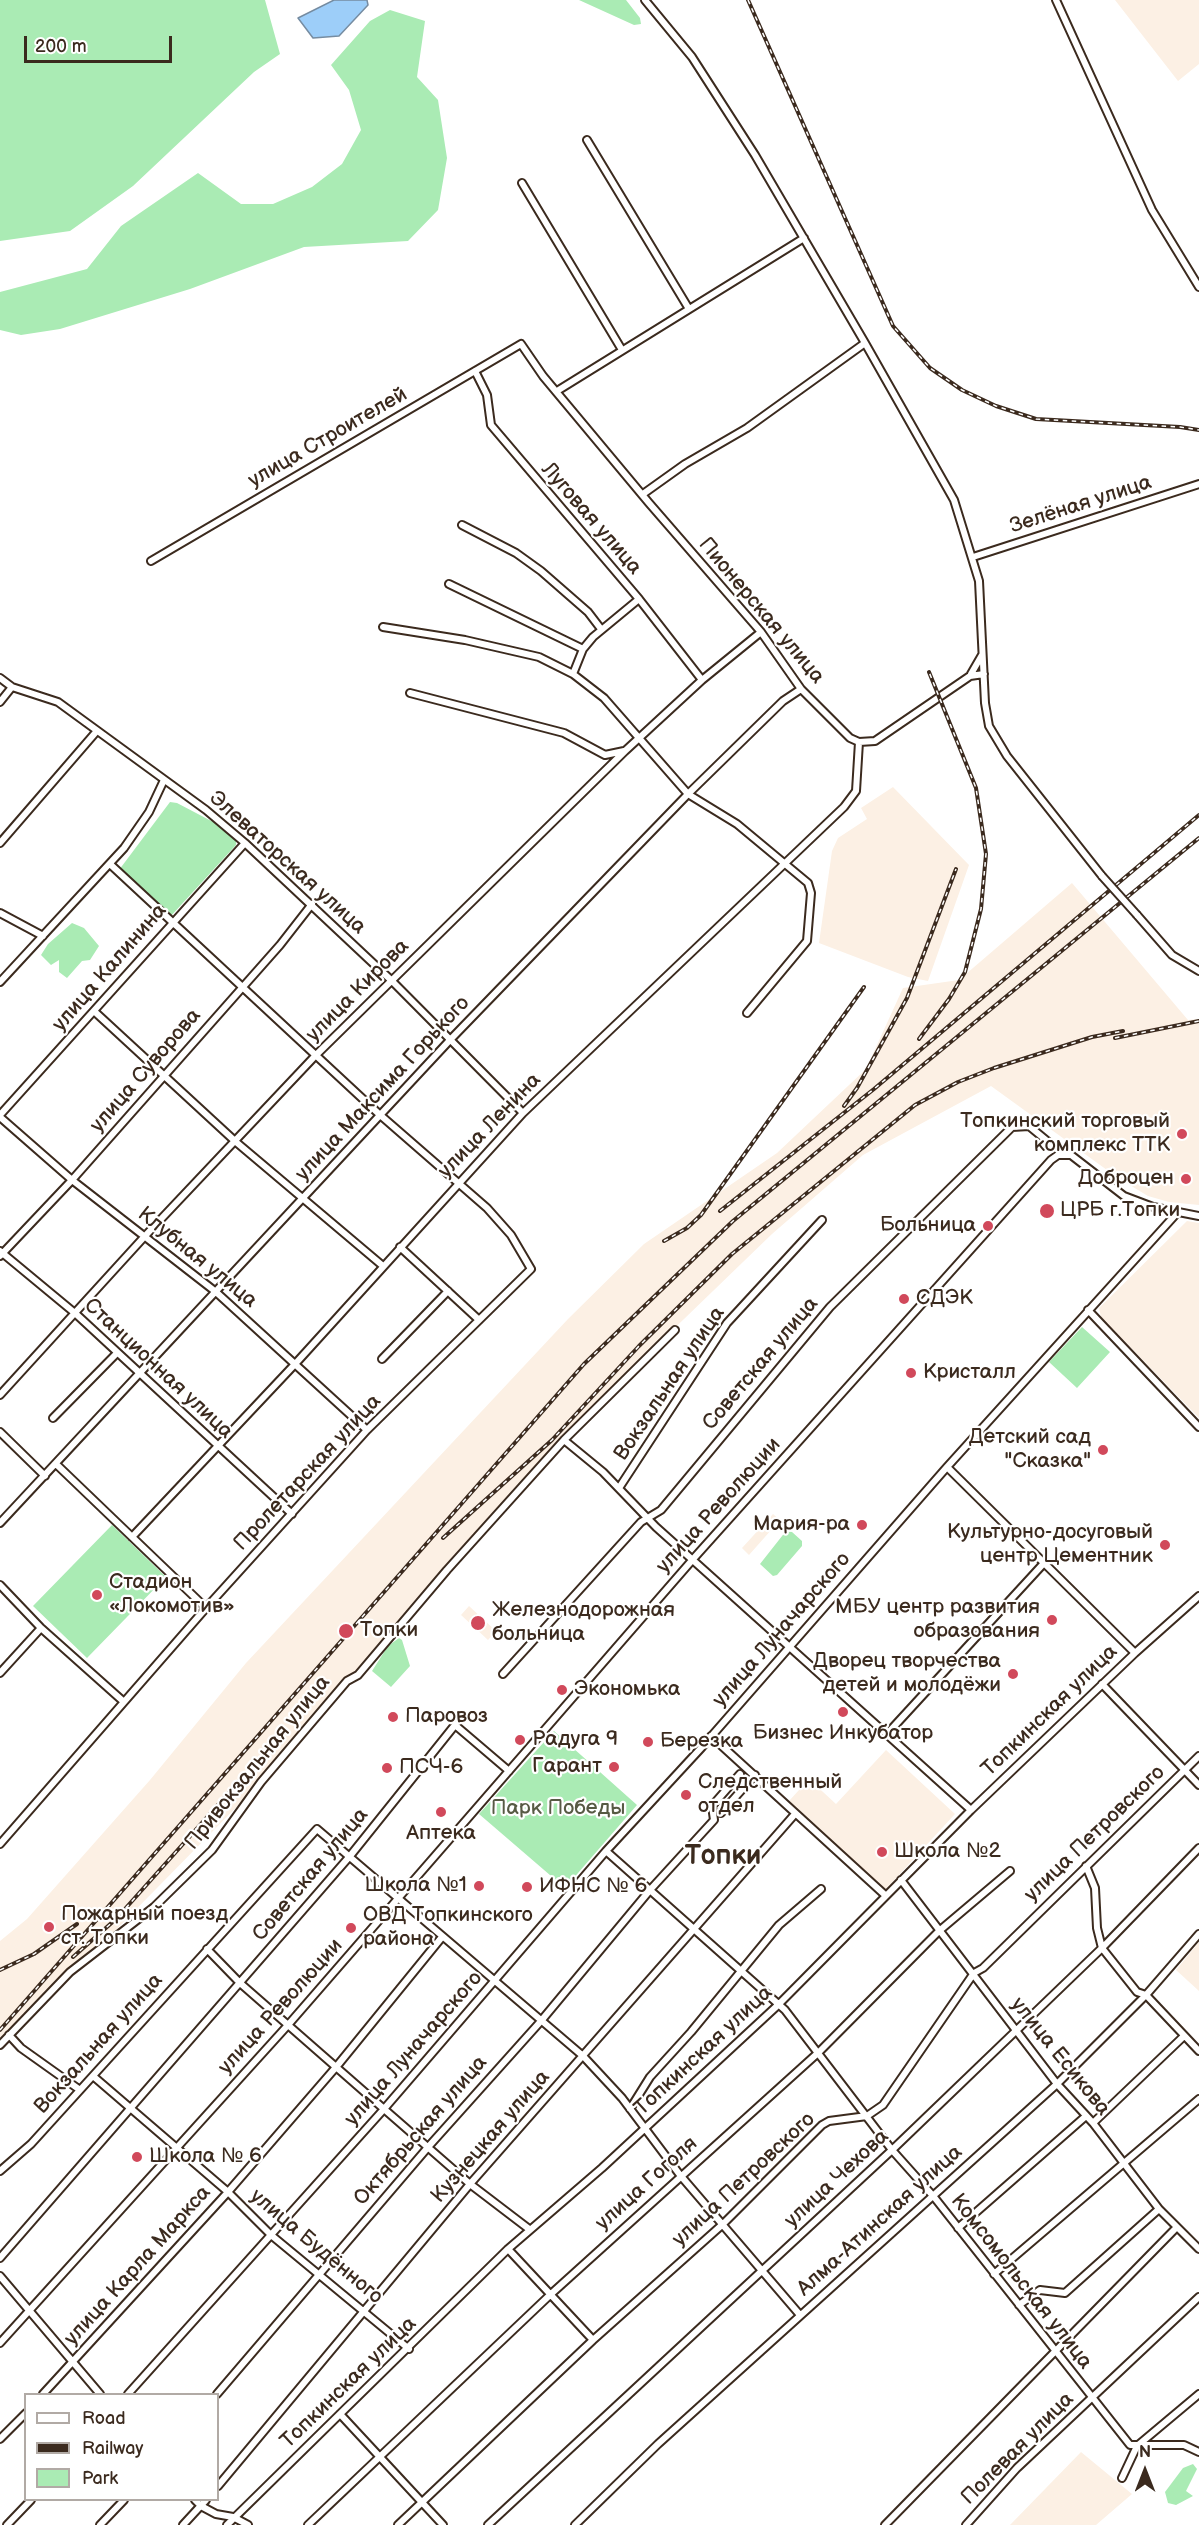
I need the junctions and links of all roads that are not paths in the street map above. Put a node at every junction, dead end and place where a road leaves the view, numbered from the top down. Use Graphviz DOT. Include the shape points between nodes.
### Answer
graph roads {
  1 [pos="645,0"];
  2 [pos="1056,0"];
  3 [pos="587,140"];
  4 [pos="522,183"];
  5 [pos="804,238"];
  6 [pos="1199,286"];
  7 [pos="688,309"];
  8 [pos="866,343"];
  9 [pos="521,344"];
  10 [pos="622,350"];
  11 [pos="475,371"];
  12 [pos="557,391"];
  13 [pos="1199,484"];
  14 [pos="644,494"];
  15 [pos="462,525"];
  16 [pos="973,557"];
  17 [pos="151,561"];
  18 [pos="449,584"];
  19 [pos="639,599"];
  20 [pos="382,627"];
  21 [pos="601,629"];
  22 [pos="761,632"];
  23 [pos="584,650"];
  24 [pos="983,651"];
  25 [pos="573,674"];
  26 [pos="984,674"];
  27 [pos="970,676"];
  28 [pos="0,678"];
  29 [pos="702,680"];
  30 [pos="12,687"];
  31 [pos="801,689"];
  32 [pos="410,693"];
  33 [pos="0,702"];
  34 [pos="96,732"];
  35 [pos="639,738"];
  36 [pos="859,742"];
  37 [pos="625,751"];
  38 [pos="164,780"];
  39 [pos="688,794"];
  40 [pos="0,843"];
  41 [pos="245,843"];
  42 [pos="785,862"];
  43 [pos="111,865"];
  44 [pos="312,904"];
  45 [pos="0,913"];
  46 [pos="172,921"];
  47 [pos="43,936"];
  48 [pos="1199,971"];
  49 [pos="392,981"];
  50 [pos="0,982"];
  51 [pos="242,986"];
  52 [pos="95,1012"];
  53 [pos="747,1013"];
  54 [pos="450,1040"];
  55 [pos="316,1056"];
  56 [pos="165,1074"];
  57 [pos="523,1113"];
  58 [pos="380,1114"];
  59 [pos="0,1116"];
  60 [pos="236,1142"];
  61 [pos="1063,1154"];
  62 [pos="72,1180"];
  63 [pos="458,1183"];
  64 [pos="304,1199"];
  65 [pos="1177,1213"];
  66 [pos="1199,1216"];
  67 [pos="822,1220"];
  68 [pos="145,1236"];
  69 [pos="400,1247"];
  70 [pos="1,1253"];
  71 [pos="383,1266"];
  72 [pos="448,1291"];
  73 [pos="216,1292"];
  74 [pos="1088,1310"];
  75 [pos="76,1314"];
  76 [pos="479,1320"];
  77 [pos="675,1330"];
  78 [pos="117,1353"];
  79 [pos="382,1359"];
  80 [pos="296,1363"];
  81 [pos="141,1374"];
  82 [pos="0,1395"];
  83 [pos="53,1418"];
  84 [pos="1199,1427"];
  85 [pos="367,1430"];
  86 [pos="0,1432"];
  87 [pos="564,1440"];
  88 [pos="215,1446"];
  89 [pos="56,1464"];
  90 [pos="947,1467"];
  91 [pos="45,1476"];
  92 [pos="619,1488"];
  93 [pos="292,1514"];
  94 [pos="648,1518"];
  95 [pos="0,1523"];
  96 [pos="132,1537"];
  97 [pos="694,1558"];
  98 [pos="1045,1562"];
  99 [pos="0,1585"];
  100 [pos="1199,1596"];
  101 [pos="206,1608"];
  102 [pos="41,1628"];
  103 [pos="789,1646"];
  104 [pos="1135,1653"];
  105 [pos="0,1673"];
  106 [pos="502,1674"];
  107 [pos="1102,1683"];
  108 [pos="124,1701"];
  109 [pos="887,1734"];
  110 [pos="711,1736"];
  111 [pos="1199,1756"];
  112 [pos="1185,1770"];
  113 [pos="509,1771"];
  114 [pos="740,1774"];
  115 [pos="755,1775"];
  116 [pos="1199,1785"];
  117 [pos="971,1810"];
  118 [pos="721,1813"];
  119 [pos="795,1814"];
  120 [pos="0,1844"];
  121 [pos="1199,1848"];
  122 [pos="606,1851"];
  123 [pos="350,1856"];
  124 [pos="1086,1866"];
  125 [pos="1010,1871"];
  126 [pos="901,1880"];
  127 [pos="820,1889"];
  128 [pos="650,1890"];
  129 [pos="885,1895"];
  130 [pos="398,1899"];
  131 [pos="695,1930"];
  132 [pos="939,1931"];
  133 [pos="1199,1934"];
  134 [pos="442,1937"];
  135 [pos="1102,1948"];
  136 [pos="207,1949"];
  137 [pos="742,1970"];
  138 [pos="974,1974"];
  139 [pos="240,1983"];
  140 [pos="494,1983"];
  141 [pos="1146,1995"];
  142 [pos="778,2005"];
  143 [pos="541,2021"];
  144 [pos="288,2025"];
  145 [pos="1015,2030"];
  146 [pos="9,2035"];
  147 [pos="1184,2036"];
  148 [pos="0,2045"];
  149 [pos="1199,2051"];
  150 [pos="819,2052"];
  151 [pos="583,2056"];
  152 [pos="337,2066"];
  153 [pos="93,2076"];
  154 [pos="1057,2085"];
  155 [pos="80,2090"];
  156 [pos="1199,2099"];
  157 [pos="384,2109"];
  158 [pos="630,2109"];
  159 [pos="132,2110"];
  160 [pos="867,2116"];
  161 [pos="1086,2116"];
  162 [pos="1093,2123"];
  163 [pos="645,2129"];
  164 [pos="429,2146"];
  165 [pos="176,2148"];
  166 [pos="892,2150"];
  167 [pos="1125,2164"];
  168 [pos="0,2171"];
  169 [pos="680,2175"];
  170 [pos="470,2184"];
  171 [pos="228,2192"];
  172 [pos="934,2198"];
  173 [pos="1159,2208"];
  174 [pos="723,2224"];
  175 [pos="958,2228"];
  176 [pos="1176,2228"];
  177 [pos="529,2229"];
  178 [pos="271,2235"];
  179 [pos="508,2249"];
  180 [pos="1199,2249"];
  181 [pos="0,2258"];
  182 [pos="762,2271"];
  183 [pos="320,2273"];
  184 [pos="994,2274"];
  185 [pos="0,2276"];
  186 [pos="551,2294"];
  187 [pos="1199,2298"];
  188 [pos="1019,2305"];
  189 [pos="366,2310"];
  190 [pos="30,2311"];
  191 [pos="800,2315"];
  192 [pos="593,2340"];
  193 [pos="0,2343"];
  194 [pos="409,2349"];
  195 [pos="1056,2353"];
  196 [pos="72,2364"];
  197 [pos="44,2393"];
  198 [pos="98,2393"];
  199 [pos="129,2393"];
  200 [pos="218,2393"];
  201 [pos="1199,2394"];
  202 [pos="1092,2398"];
  203 [pos="340,2414"];
  204 [pos="24,2415"];
  205 [pos="0,2439"];
  206 [pos="1137,2446"];
  207 [pos="1199,2452"];
  208 [pos="380,2455"];
  209 [pos="1122,2478"];
  210 [pos="219,2485"];
  211 [pos="29,2501"];
  212 [pos="122,2501"];
  213 [pos="197,2501"];
  214 [pos="205,2501"];
  215 [pos="423,2501"];
  216 [pos="201,2506"];
  217 [pos="233,2517"];
  218 [pos="7,2525"];
  219 [pos="100,2525"];
  220 [pos="183,2525"];
  221 [pos="227,2525"];
  222 [pos="249,2525"];
  223 [pos="308,2525"];
  224 [pos="398,2525"];
  225 [pos="443,2525"];
  226 [pos="488,2525"];
  227 [pos="575,2525"];
  228 [pos="885,2525"];
  229 [pos="966,2525"];
  1 -- 5 [label="street" via="706,76"];
  2 -- 6 [label="street" via="1152,210"];
  3 -- 7 [label="street"];
  4 -- 10 [label="street"];
  5 -- 7 [label="street"];
  5 -- 8 [label="street"];
  7 -- 10 [label="street"];
  8 -- 14 [label="street" via="747,428 685,464"];
  8 -- 16 [label="street" via="954,500"];
  9 -- 11 [label="street, улица Строителей"];
  9 -- 12 [label="street, Пионерская улица"];
  10 -- 12 [label="street"];
  11 -- 17 [label="street, улица Строителей"];
  11 -- 19 [label="street, Луговая улица" via="487,395 491,425"];
  12 -- 14 [label="street, Пионерская улица"];
  13 -- 16 [label="street, Зелёная улица"];
  14 -- 22 [label="street, Пионерская улица"];
  15 -- 21 [label="street" via="541,571 588,612"];
  16 -- 24 [label="street" via="981,599"];
  18 -- 23 [label="street"];
  19 -- 21 [label="street"];
  19 -- 29 [label="street, Луговая улица"];
  20 -- 25 [label="street" via="539,657"];
  21 -- 23 [label="street"];
  22 -- 29 [label="street, улица Кирова"];
  22 -- 31 [label="street, Пионерская улица"];
  23 -- 25 [label="street"];
  24 -- 26 [label="street"];
  24 -- 27 [label="street"];
  25 -- 35 [label="street" via="604,698"];
  26 -- 27 [label="street"];
  26 -- 48 [label="street, bridge" via="986,715 993,736 1102,876 1172,955"];
  27 -- 36 [label="street" via="880,738"];
  28 -- 30 [label="street, Элеваторская улица"];
  29 -- 35 [label="street, улица Кирова"];
  30 -- 33 [label="street"];
  30 -- 34 [label="street, Элеваторская улица" via="58,702"];
  31 -- 36 [label="street, Пионерская улица" via="850,738"];
  31 -- 39 [label="street, улица Максима Горького" via="783,701"];
  32 -- 37 [label="street" via="564,733 605,755"];
  34 -- 38 [label="street, Элеваторская улица"];
  34 -- 40 [label="street"];
  35 -- 37 [label="street, улица Кирова"];
  35 -- 39 [label="street"];
  36 -- 42 [label="street, улица Ленина" via="854,796"];
  37 -- 49 [label="street, улица Кирова"];
  38 -- 41 [label="street, Элеваторская улица"];
  38 -- 43 [label="street" via="149,812"];
  39 -- 42 [label="street" via="737,824"];
  39 -- 54 [label="street, улица Максима Горького"];
  41 -- 44 [label="street, Элеваторская улица"];
  41 -- 46 [label="street, улица Калинина"];
  42 -- 53 [label="street" via="811,888 807,941"];
  42 -- 57 [label="street, улица Ленина"];
  43 -- 46 [label="street"];
  43 -- 47 [label="street"];
  44 -- 49 [label="street, Элеваторская улица"];
  44 -- 51 [label="street, улица Суворова"];
  45 -- 47 [label="street"];
  46 -- 51 [label="street"];
  46 -- 52 [label="street, улица Калинина"];
  47 -- 50 [label="street"];
  49 -- 54 [label="street, Элеваторская улица"];
  49 -- 55 [label="street, улица Кирова"];
  51 -- 55 [label="street"];
  51 -- 56 [label="street, улица Суворова"];
  52 -- 56 [label="street"];
  52 -- 59 [label="street, улица Калинина"];
  54 -- 57 [label="street, Элеваторская улица"];
  54 -- 58 [label="street, улица Максима Горького"];
  55 -- 58 [label="street"];
  55 -- 60 [label="street, улица Кирова"];
  56 -- 60 [label="street"];
  56 -- 62 [label="street, улица Суворова"];
  57 -- 63 [label="street, улица Ленина"];
  58 -- 63 [label="street"];
  58 -- 64 [label="street, улица Максима Горького"];
  59 -- 62 [label="street, Клубная улица"];
  60 -- 64 [label="street"];
  60 -- 68 [label="street, улица Кирова"];
  61 -- 65 [label="street, Советская улица" via="1075,1157 1124,1196"];
  61 -- 94 [label="street, Советская улица" via="1029,1126 1012,1126 830,1307 661,1509"];
  61 -- 97 [label="street, улица Революции" via="1051,1160"];
  62 -- 68 [label="street, Клубная улица"];
  62 -- 70 [label="street, улица Суворова"];
  63 -- 69 [label="street, улица Ленина"];
  63 -- 76 [label="street, Пролетарская улица" via="511,1235 531,1269"];
  64 -- 71 [label="street"];
  64 -- 73 [label="street, улица Максима Горького"];
  65 -- 66 [label="street, Советская улица"];
  65 -- 74 [label="street, улица Луначарского"];
  67 -- 92 [label="street, Вокзальная улица" via="727,1323"];
  68 -- 73 [label="street, Клубная улица"];
  68 -- 75 [label="street, улица Кирова"];
  69 -- 71 [label="street, улица Ленина"];
  69 -- 72 [label="street"];
  70 -- 75 [label="street, Станционная улица"];
  71 -- 80 [label="street, улица Ленина"];
  72 -- 76 [label="street"];
  72 -- 79 [label="street"];
  73 -- 80 [label="street, Клубная улица"];
  73 -- 81 [label="street, улица Максима Горького"];
  74 -- 84 [label="street"];
  74 -- 90 [label="street, улица Луначарского"];
  75 -- 78 [label="street, Станционная улица"];
  75 -- 82 [label="street, улица Кирова"];
  76 -- 85 [label="street, Пролетарская улица"];
  77 -- 87 [label="street, Привокзальная улица"];
  78 -- 81 [label="street, Станционная улица"];
  78 -- 83 [label="street"];
  80 -- 85 [label="street, Клубная улица"];
  80 -- 88 [label="street, улица Ленина"];
  81 -- 88 [label="street, Станционная улица"];
  81 -- 89 [label="street, улица Максима Горького"];
  85 -- 93 [label="street, Пролетарская улица"];
  86 -- 91 [label="street"];
  87 -- 92 [label="street"];
  87 -- 146 [label="street, Привокзальная улица" via="358,1676 347,1681 261,1782 212,1850 154,1907 70,1972"];
  88 -- 93 [label="street, Станционная улица"];
  88 -- 96 [label="street, улица Ленина"];
  89 -- 91 [label="street, улица Максима Горького"];
  89 -- 96 [label="street"];
  90 -- 98 [label="street"];
  90 -- 103 [label="street, улица Луначарского"];
  91 -- 95 [label="street, улица Максима Горького"];
  92 -- 94 [label="street"];
  93 -- 101 [label="street, Пролетарская улица"];
  94 -- 97 [label="street"];
  94 -- 106 [label="street, Советская улица"];
  96 -- 101 [label="street"];
  97 -- 103 [label="street"];
  97 -- 113 [label="street, улица Революции"];
  98 -- 104 [label="street"];
  98 -- 109 [label="street"];
  99 -- 102 [label="street"];
  100 -- 104 [label="street, Топкинская улица"];
  101 -- 108 [label="street, Пролетарская улица"];
  102 -- 105 [label="street"];
  102 -- 108 [label="street"];
  103 -- 109 [label="street"];
  103 -- 110 [label="street, улица Луначарского"];
  104 -- 107 [label="street, Топкинская улица"];
  107 -- 112 [label="street"];
  107 -- 117 [label="street, Топкинская улица"];
  108 -- 120 [label="street, Пролетарская улица"];
  109 -- 117 [label="street"];
  110 -- 115 [label="street"];
  110 -- 122 [label="street, улица Луначарского"];
  111 -- 112 [label="street, улица Петровского"];
  112 -- 116 [label="street"];
  112 -- 124 [label="street, улица Петровского"];
  113 -- 123 [label="street, Советская улица" via="455,1725"];
  113 -- 130 [label="street, улица Революции"];
  114 -- 128 [label="street, Октябрьская улица" via="712,1806 714,1820"];
  115 -- 118 [label="street"];
  115 -- 119 [label="street"];
  117 -- 126 [label="street, Топкинская улица"];
  119 -- 129 [label="street"];
  119 -- 131 [label="street, Кузнецкая улица"];
  121 -- 135 [label="street, улица Чехова"];
  122 -- 128 [label="street, Комсомольская улица"];
  122 -- 140 [label="street, улица Луначарского"];
  123 -- 130 [label="street"];
  123 -- 136 [label="street, Вокзальная улица" via="317,1829"];
  123 -- 139 [label="street, Советская улица"];
  124 -- 135 [label="street" via="1095,1888"];
  124 -- 138 [label="street, улица Петровского"];
  125 -- 132 [label="street, улица Гоголя"];
  126 -- 129 [label="street, Топкинская улица"];
  126 -- 132 [label="street, улица Есикова"];
  127 -- 137 [label="street, Топкинская улица" via="779,1925"];
  128 -- 131 [label="street, Комсомольская улица"];
  128 -- 143 [label="street, Октябрьская улица"];
  129 -- 142 [label="street, Топкинская улица"];
  130 -- 134 [label="street"];
  130 -- 144 [label="street, улица Революции"];
  131 -- 137 [label="street, Комсомольская улица"];
  131 -- 151 [label="street, Кузнецкая улица"];
  132 -- 138 [label="street, улица Есикова"];
  132 -- 150 [label="street, улица Гоголя"];
  133 -- 141 [label="street, Алма-Атинская улица"];
  134 -- 140 [label="street"];
  134 -- 152 [label="street, улица Карла Маркса"];
  135 -- 141 [label="street" via="1137,1992"];
  135 -- 145 [label="street, улица Чехова"];
  136 -- 139 [label="street"];
  136 -- 153 [label="street, Вокзальная улица"];
  137 -- 142 [label="street, Комсомольская улица"];
  137 -- 158 [label="street, Топкинская улица" via="650,2077"];
  138 -- 145 [label="street, улица Есикова"];
  138 -- 160 [label="street, улица Петровского" via="892,2093"];
  139 -- 144 [label="street"];
  139 -- 159 [label="street, Советская улица"];
  140 -- 143 [label="street"];
  140 -- 157 [label="street, улица Луначарского"];
  141 -- 147 [label="street"];
  141 -- 154 [label="street, Алма-Атинская улица"];
  142 -- 150 [label="street, Комсомольская улица"];
  142 -- 163 [label="street, Топкинская улица"];
  143 -- 151 [label="street"];
  143 -- 164 [label="street, Октябрьская улица"];
  144 -- 152 [label="street"];
  144 -- 165 [label="street, улица Революции"];
  145 -- 154 [label="street, улица Есикова"];
  145 -- 166 [label="street, улица Чехова"];
  146 -- 148 [label="street, Привокзальная улица"];
  146 -- 155 [label="street"];
  147 -- 149 [label="street"];
  147 -- 162 [label="street"];
  150 -- 160 [label="street, Комсомольская улица"];
  150 -- 169 [label="street, улица Гоголя"];
  151 -- 158 [label="street"];
  151 -- 170 [label="street, Кузнецкая улица"];
  152 -- 157 [label="street"];
  152 -- 171 [label="street, улица Карла Маркса"];
  153 -- 155 [label="street, Вокзальная улица"];
  153 -- 159 [label="street, улица Будённого"];
  154 -- 161 [label="street, улица Есикова"];
  154 -- 172 [label="street, Алма-Атинская улица"];
  155 -- 168 [label="street, Вокзальная улица" via="31,2144"];
  156 -- 167 [label="street"];
  157 -- 164 [label="street"];
  157 -- 178 [label="street, улица Луначарского"];
  158 -- 163 [label="street"];
  159 -- 165 [label="street, улица Будённого"];
  159 -- 181 [label="street, Советская улица"];
  160 -- 166 [label="street, Комсомольская улица"];
  160 -- 174 [label="street, улица Петровского" via="822,2125"];
  161 -- 162 [label="street, улица Есикова"];
  161 -- 175 [label="street"];
  162 -- 167 [label="street, улица Есикова"];
  163 -- 169 [label="street"];
  163 -- 177 [label="street, Топкинская улица"];
  164 -- 170 [label="street"];
  164 -- 183 [label="street, Октябрьская улица"];
  165 -- 171 [label="street, улица Будённого"];
  165 -- 190 [label="street, улица Революции"];
  166 -- 172 [label="street, Комсомольская улица"];
  166 -- 182 [label="street, улица Чехова"];
  167 -- 173 [label="street, улица Есикова"];
  167 -- 184 [label="street"];
  169 -- 174 [label="street"];
  169 -- 186 [label="street, улица Гоголя"];
  170 -- 177 [label="street"];
  170 -- 189 [label="street, Кузнецкая улица"];
  171 -- 178 [label="street, улица Будённого"];
  171 -- 196 [label="street, улица Карла Маркса"];
  172 -- 175 [label="street, Комсомольская улица"];
  172 -- 191 [label="street, Алма-Атинская улица"];
  173 -- 176 [label="street, улица Есикова"];
  173 -- 188 [label="street" via="1065,2293 1040,2289"];
  174 -- 182 [label="street"];
  174 -- 192 [label="street, улица Петровского"];
  175 -- 184 [label="street, Комсомольская улица"];
  176 -- 180 [label="street, улица Есикова"];
  176 -- 195 [label="street"];
  177 -- 179 [label="street, Топкинская улица"];
  178 -- 183 [label="street, улица Будённого"];
  178 -- 199 [label="street, улица Луначарского"];
  179 -- 186 [label="street"];
  179 -- 194 [label="street, Топкинская улица"];
  182 -- 191 [label="street"];
  182 -- 226 [label="street, улица Чехова"];
  183 -- 189 [label="street, улица Будённого"];
  183 -- 200 [label="street, Октябрьская улица"];
  184 -- 188 [label="street, Комсомольская улица"];
  185 -- 190 [label="street"];
  186 -- 192 [label="street"];
  186 -- 208 [label="street, улица Гоголя"];
  187 -- 202 [label="street, Полевая улица"];
  188 -- 195 [label="street, Комсомольская улица"];
  189 -- 194 [label="street, улица Будённого"];
  189 -- 210 [label="street, Кузнецкая улица"];
  190 -- 193 [label="street, улица Революции"];
  190 -- 196 [label="street"];
  191 -- 227 [label="street, Алма-Атинская улица"];
  192 -- 215 [label="street, улица Петровского"];
  194 -- 203 [label="street, Топкинская улица"];
  195 -- 202 [label="street, Комсомольская улица"];
  195 -- 228 [label="street"];
  196 -- 197 [label="street, улица Карла Маркса"];
  196 -- 198 [label="street"];
  201 -- 206 [label="street"];
  202 -- 206 [label="street, Комсомольская улица" via="1130,2445"];
  202 -- 229 [label="street, Полевая улица" via="1017,2468"];
  203 -- 208 [label="street"];
  203 -- 217 [label="street, Топкинская улица"];
  204 -- 205 [label="street"];
  206 -- 207 [label="street" via="1184,2445"];
  206 -- 209 [label="street"];
  208 -- 215 [label="street"];
  208 -- 223 [label="street, улица Гоголя"];
  211 -- 218 [label="street"];
  212 -- 219 [label="street"];
  213 -- 216 [label="street"];
  214 -- 216 [label="street"];
  215 -- 224 [label="street, улица Петровского"];
  215 -- 225 [label="street"];
  216 -- 217 [label="street"];
  216 -- 220 [label="street"];
  217 -- 221 [label="street, Топкинская улица"];
  217 -- 222 [label="street"];
}
